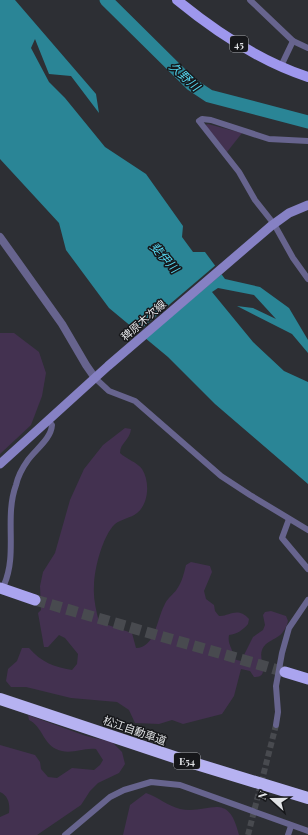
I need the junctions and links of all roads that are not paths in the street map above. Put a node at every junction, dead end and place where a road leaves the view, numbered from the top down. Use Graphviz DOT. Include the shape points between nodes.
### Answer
graph roads {
  1 [pos="177,0"];
  2 [pos="250,0"];
  3 [pos="293,41"];
  4 [pos="308,48"];
  5 [pos="281,66"];
  6 [pos="308,76"];
  7 [pos="308,142"];
  8 [pos="308,205"];
  9 [pos="273,225"];
  10 [pos="0,237"];
  11 [pos="308,279"];
  12 [pos="95,378"];
  13 [pos="48,420"];
  14 [pos="0,464"];
  15 [pos="289,519"];
  16 [pos="308,530"];
  17 [pos="308,569"];
  18 [pos="2,586"];
  19 [pos="35,600"];
  20 [pos="308,600"];
  21 [pos="285,672"];
  22 [pos="308,679"];
  23 [pos="0,699"];
  24 [pos="276,725"];
  25 [pos="308,798"];
  26 [pos="291,826"];
  27 [pos="308,831"];
  28 [pos="65,835"];
  29 [pos="288,835"];
  1 -- 5 [label="main road, 45" via="215,30"];
  2 -- 3 [label="street"];
  3 -- 4 [label="street"];
  3 -- 5 [label="street"];
  5 -- 6 [label="main road, 45"];
  7 -- 9 [label="street" via="269,139 211,120 199,120 199,124 239,172"];
  8 -- 9 [label="main road, 稗原木次線" via="293,211"];
  9 -- 11 [label="street"];
  9 -- 12 [label="main road, 稗原木次線"];
  10 -- 12 [label="street" via="62,324"];
  12 -- 13 [label="main road, 稗原木次線"];
  12 -- 15 [label="street" via="109,391 135,401 221,476"];
  13 -- 14 [label="main road, 稗原木次線"];
  13 -- 18 [label="street" via="52,425 50,432 27,460 12,495 10,566"];
  15 -- 16 [label="street"];
  15 -- 17 [label="street" via="282,538"];
  18 -- 19 [label="highway"];
  20 -- 24 [label="street" via="289,628 282,653 276,686"];
  21 -- 22 [label="highway"];
  23 -- 25 [label="highway, 松江自動車道 / E54" via="180,759"];
  26 -- 27 [label="street"];
  26 -- 28 [label="street" via="191,788 151,782 110,797"];
  26 -- 29 [label="street"];
}
